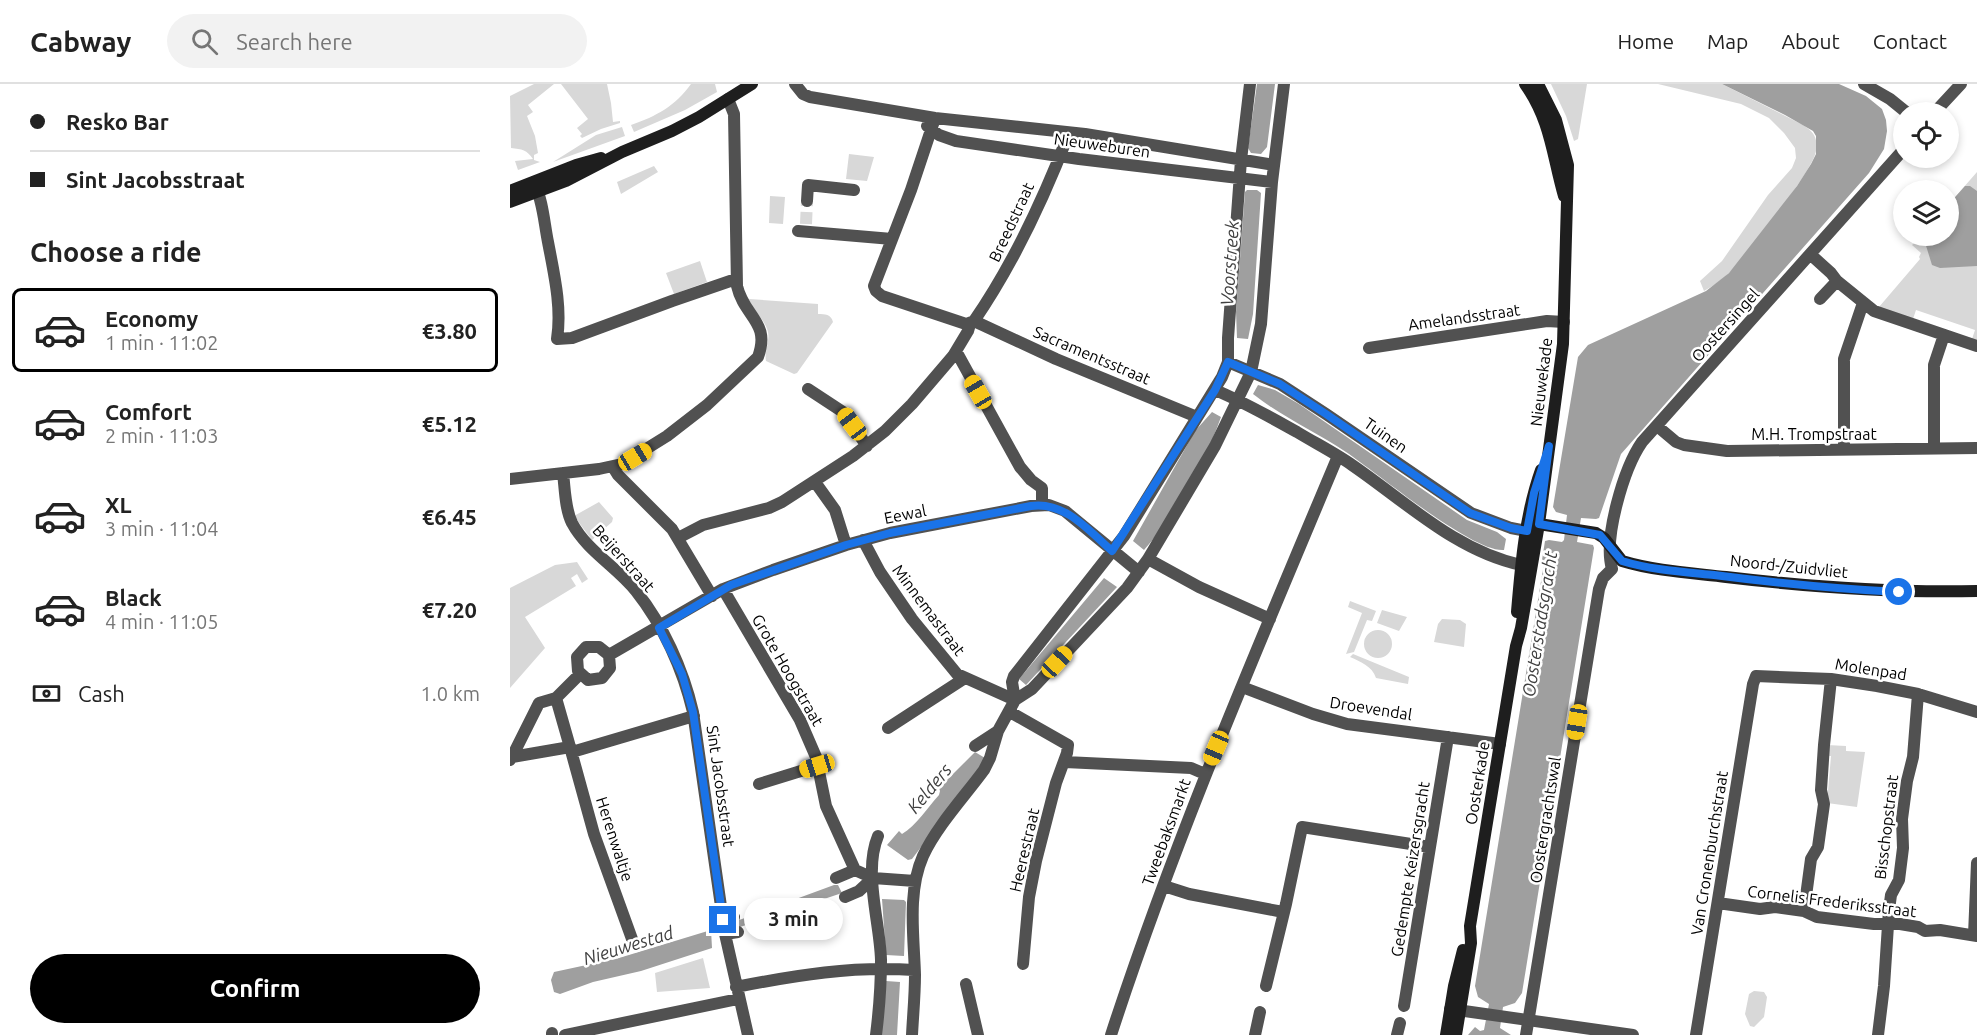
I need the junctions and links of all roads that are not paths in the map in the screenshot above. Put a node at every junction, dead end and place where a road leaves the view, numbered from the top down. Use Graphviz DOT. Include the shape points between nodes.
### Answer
graph roads {
  1 [pos="752,84"];
  2 [pos="795,84"];
  3 [pos="1250,84"];
  4 [pos="1284,84"];
  5 [pos="1525,84"];
  6 [pos="1538,84"];
  7 [pos="1864,84"];
  8 [pos="1960,84"];
  9 [pos="729,99"];
  10 [pos="1894,102"];
  11 [pos="1944,102"];
  12 [pos="933,124"];
  13 [pos="1555,132"];
  14 [pos="1069,133"];
  15 [pos="1060,156"];
  16 [pos="1241,160"];
  17 [pos="1893,161"];
  18 [pos="1274,165"];
  19 [pos="1240,178"];
  20 [pos="1272,182"];
  21 [pos="536,186"];
  22 [pos="854,190"];
  23 [pos="510,191"];
  24 [pos="807,201"];
  25 [pos="510,202"];
  26 [pos="804,229"];
  27 [pos="892,239"];
  28 [pos="1810,254"];
  29 [pos="736,279"];
  30 [pos="1838,281"];
  31 [pos="1820,299"];
  32 [pos="1863,303"];
  33 [pos="1564,322"];
  34 [pos="972,323"];
  35 [pos="1944,335"];
  36 [pos="1977,346"];
  37 [pos="1369,348"];
  38 [pos="956,351"];
  39 [pos="1228,362"];
  40 [pos="1251,372"];
  41 [pos="808,389"];
  42 [pos="1215,390"];
  43 [pos="1238,399"];
  44 [pos="1197,417"];
  45 [pos="1657,426"];
  46 [pos="867,446"];
  47 [pos="1977,448"];
  48 [pos="1934,449"];
  49 [pos="1845,450"];
  50 [pos="1338,456"];
  51 [pos="613,467"];
  52 [pos="563,473"];
  53 [pos="510,478"];
  54 [pos="815,482"];
  55 [pos="1042,504"];
  56 [pos="1531,526"];
  57 [pos="678,538"];
  58 [pos="863,540"];
  59 [pos="1609,544"];
  60 [pos="846,545"];
  61 [pos="1112,551"];
  62 [pos="1148,559"];
  63 [pos="1521,565"];
  64 [pos="1139,572"];
  65 [pos="1977,591"];
  66 [pos="717,592"];
  67 [pos="1270,619"];
  68 [pos="659,628"];
  69 [pos="1516,646"];
  70 [pos="609,655"];
  71 [pos="580,674"];
  72 [pos="1756,676"];
  73 [pos="965,678"];
  74 [pos="1831,679"];
  75 [pos="1242,687"];
  76 [pos="1918,694"];
  77 [pos="559,695"];
  78 [pos="1013,706"];
  79 [pos="1977,712"];
  80 [pos="694,716"];
  81 [pos="888,728"];
  82 [pos="998,731"];
  83 [pos="1448,737"];
  84 [pos="1500,744"];
  85 [pos="1068,745"];
  86 [pos="975,746"];
  87 [pos="571,750"];
  88 [pos="511,758"];
  89 [pos="1065,762"];
  90 [pos="817,766"];
  91 [pos="1205,774"];
  92 [pos="759,784"];
  93 [pos="878,836"];
  94 [pos="1430,847"];
  95 [pos="1977,863"];
  96 [pos="855,870"];
  97 [pos="836,878"];
  98 [pos="873,878"];
  99 [pos="915,881"];
  100 [pos="1164,886"];
  101 [pos="845,897"];
  102 [pos="1718,903"];
  103 [pos="1804,911"];
  104 [pos="1283,912"];
  105 [pos="1889,924"];
  106 [pos="738,932"];
  107 [pos="725,934"];
  108 [pos="1976,935"];
  109 [pos="632,939"];
  110 [pos="1023,964"];
  111 [pos="880,968"];
  112 [pos="914,970"];
  113 [pos="966,984"];
  114 [pos="1266,986"];
  115 [pos="737,993"];
  116 [pos="1404,1006"];
  117 [pos="1455,1010"];
  118 [pos="1260,1012"];
  119 [pos="1528,1020"];
  120 [pos="565,1035"];
  121 [pos="747,1035"];
  122 [pos="876,1035"];
  123 [pos="912,1035"];
  124 [pos="978,1035"];
  125 [pos="1111,1035"];
  126 [pos="1255,1035"];
  127 [pos="1446,1035"];
  128 [pos="1456,1035"];
  129 [pos="1526,1035"];
  130 [pos="1633,1035"];
  131 [pos="1696,1035"];
  132 [pos="1878,1035"];
  1 -- 9 [label="main road"];
  2 -- 12 [label="street, Nieuweburen" via="810,98 908,114"];
  3 -- 16 [label="street"];
  4 -- 18 [label="street"];
  5 -- 13 [label="main road"];
  6 -- 13 [label="main road" via="1552,109"];
  7 -- 10 [label="street"];
  8 -- 11 [label="street"];
  9 -- 21 [label="main road" via="672,131 622,152 576,165"];
  9 -- 29 [label="street" via="734,114"];
  12 -- 14 [label="street, Nieuweburen"];
  12 -- 15 [label="street, Nieuweburen" via="946,139"];
  12 -- 27 [label="street"];
  13 -- 33 [label="main road, Nieuwekade" via="1568,165"];
  14 -- 15 [label="street, Breedstraat"];
  14 -- 16 [label="street, Nieuweburen"];
  15 -- 19 [label="street, Nieuweburen"];
  15 -- 34 [label="street, Breedstraat" via="1008,270"];
  16 -- 18 [label="street, Nieuweburen"];
  16 -- 19 [label="street"];
  17 -- 28 [label="street, Oostersingel"];
  18 -- 20 [label="street"];
  19 -- 20 [label="street, Nieuweburen"];
  19 -- 39 [label="street"];
  20 -- 40 [label="street" via="1261,324"];
  21 -- 23 [label="main road"];
  21 -- 25 [label="main road"];
  21 -- 29 [label="street" via="556,290 557,339 572,338"];
  22 -- 24 [label="street" via="808,185"];
  26 -- 27 [label="street"];
  27 -- 34 [label="street, Sacramentsstraat" via="874,286 876,291 963,324"];
  28 -- 30 [label="street"];
  28 -- 45 [label="street, Oostersingel"];
  29 -- 51 [label="street" via="742,302 762,333 758,357 667,436"];
  30 -- 31 [label="street"];
  30 -- 32 [label="street"];
  32 -- 35 [label="street" via="1874,311"];
  32 -- 49 [label="street" via="1844,359"];
  33 -- 37 [label="street, Amelandsstraat" via="1547,321"];
  33 -- 56 [label="main road, Nieuwekade" via="1549,446 1534,493"];
  34 -- 38 [label="street, Breedstraat"];
  34 -- 44 [label="street, Sacramentsstraat"];
  35 -- 36 [label="street"];
  35 -- 48 [label="street" via="1934,365"];
  38 -- 46 [label="street, Breedstraat" via="912,404"];
  38 -- 55 [label="street" via="1020,467 1042,488"];
  39 -- 40 [label="street, Tuinen"];
  39 -- 42 [label="street"];
  40 -- 43 [label="street"];
  40 -- 56 [label="street, Tuinen" via="1280,384 1470,513 1511,528"];
  41 -- 46 [label="street" via="843,412"];
  42 -- 43 [label="street"];
  42 -- 44 [label="street"];
  43 -- 50 [label="street"];
  43 -- 62 [label="street"];
  44 -- 61 [label="street"];
  45 -- 49 [label="street, M.H. Trompstraat" via="1684,445 1727,451"];
  45 -- 59 [label="street, Oostersingel" via="1630,463"];
  46 -- 54 [label="street, Breedstraat"];
  47 -- 48 [label="street, M.H. Trompstraat"];
  48 -- 49 [label="street, M.H. Trompstraat"];
  50 -- 63 [label="street" via="1457,539"];
  50 -- 67 [label="street, Tweebaksmarkt"];
  51 -- 52 [label="street"];
  51 -- 57 [label="street, Grote Hoogstraat"];
  52 -- 53 [label="street"];
  52 -- 68 [label="street, Beijerstraat" via="573,524 593,550 636,590"];
  54 -- 57 [label="street, Breedstraat" via="769,508 703,525"];
  54 -- 60 [label="street" via="835,510"];
  55 -- 58 [label="street, Eewal"];
  55 -- 61 [label="street" via="1065,511"];
  56 -- 59 [label="main road, Noord-/Zuidvliet" via="1580,530 1600,535"];
  56 -- 63 [label="main road, Oosterkade"];
  56 -- 69 [label="main road, Oosterkade"];
  57 -- 66 [label="street, Grote Hoogstraat"];
  58 -- 60 [label="street, Eewal"];
  58 -- 73 [label="street, Minnemastraat" via="912,619 957,674"];
  59 -- 65 [label="main road, Noord-/Zuidvliet" via="1622,561 1686,572 1874,591"];
  59 -- 119 [label="street, Oostergrachtswal" via="1612,569 1599,589"];
  60 -- 66 [label="street, Eewal"];
  61 -- 64 [label="street"];
  61 -- 78 [label="street" via="1014,675"];
  62 -- 64 [label="street"];
  62 -- 67 [label="street" via="1198,587"];
  63 -- 69 [label="main road, Oosterkade"];
  64 -- 78 [label="street"];
  66 -- 68 [label="street, Eewal"];
  66 -- 90 [label="street, Grote Hoogstraat" via="800,720"];
  67 -- 75 [label="street, Tweebaksmarkt"];
  68 -- 70 [label="street, Eewal"];
  68 -- 80 [label="street, Sint Jacobsstraat" via="682,674"];
  69 -- 84 [label="main road, Oosterkade"];
  70 -- 71 [label="street" via="610,668 602,678 588,680"];
  70 -- 71 [label="street" via="599,646 586,647 577,657"];
  71 -- 77 [label="street"];
  72 -- 74 [label="street, Molenpad"];
  72 -- 102 [label="street, Van Cronenburchstraat"];
  73 -- 78 [label="street, Minnemastraat"];
  73 -- 81 [label="street"];
  74 -- 76 [label="street, Molenpad"];
  74 -- 103 [label="street" via="1821,790 1824,804"];
  75 -- 83 [label="street, Droevendal" via="1347,724"];
  75 -- 91 [label="street, Tweebaksmarkt"];
  76 -- 79 [label="street, Molenpad"];
  76 -- 105 [label="street, Bisschopstraat" via="1913,757 1902,819 1899,880 1891,895"];
  77 -- 87 [label="street, Herenwaltje"];
  77 -- 88 [label="street" via="539,703"];
  78 -- 82 [label="street"];
  78 -- 85 [label="street, Minnemastraat"];
  80 -- 87 [label="street"];
  80 -- 107 [label="street, Sint Jacobsstraat"];
  82 -- 86 [label="street"];
  82 -- 99 [label="street" via="984,770 923,855"];
  83 -- 84 [label="street, Droevendal"];
  83 -- 94 [label="street, Gedempte Keizersgracht"];
  84 -- 117 [label="main road, Oosterkade" via="1470,926 1457,971"];
  85 -- 89 [label="street, Heerestraat"];
  87 -- 88 [label="street"];
  87 -- 109 [label="street, Herenwaltje" via="594,834"];
  89 -- 91 [label="street" via="1191,768"];
  89 -- 110 [label="street, Heerestraat" via="1036,861"];
  90 -- 92 [label="street"];
  90 -- 96 [label="street, Grote Hoogstraat" via="826,806"];
  91 -- 100 [label="street, Tweebaksmarkt"];
  93 -- 98 [label="street" via="874,844"];
  94 -- 104 [label="street" via="1302,827"];
  94 -- 116 [label="street, Gedempte Keizersgracht"];
  95 -- 108 [label="street"];
  96 -- 97 [label="street"];
  96 -- 98 [label="street"];
  98 -- 99 [label="street"];
  98 -- 101 [label="street"];
  98 -- 111 [label="street"];
  99 -- 112 [label="street"];
  100 -- 104 [label="street"];
  100 -- 125 [label="street, Tweebaksmarkt"];
  102 -- 103 [label="street, Cornelis Frederiksstraat"];
  102 -- 131 [label="street, Van Cronenburchstraat"];
  103 -- 105 [label="street, Cornelis Frederiksstraat" via="1817,917"];
  104 -- 114 [label="street"];
  105 -- 108 [label="street, Cornelis Frederiksstraat"];
  105 -- 132 [label="street, Bisschopstraat"];
  106 -- 107 [label="street"];
  107 -- 115 [label="street, Sint Jacobsstraat"];
  111 -- 112 [label="street"];
  111 -- 115 [label="street" via="808,974"];
  111 -- 122 [label="street"];
  112 -- 123 [label="street"];
  113 -- 124 [label="street"];
  115 -- 120 [label="street"];
  115 -- 121 [label="street, Sint Jacobsstraat"];
  117 -- 119 [label="street"];
  117 -- 127 [label="main road, Oosterkade"];
  117 -- 128 [label="main road, Oosterkade"];
  118 -- 126 [label="street"];
  119 -- 129 [label="street, Oostergrachtswal"];
  119 -- 130 [label="street"];
}
